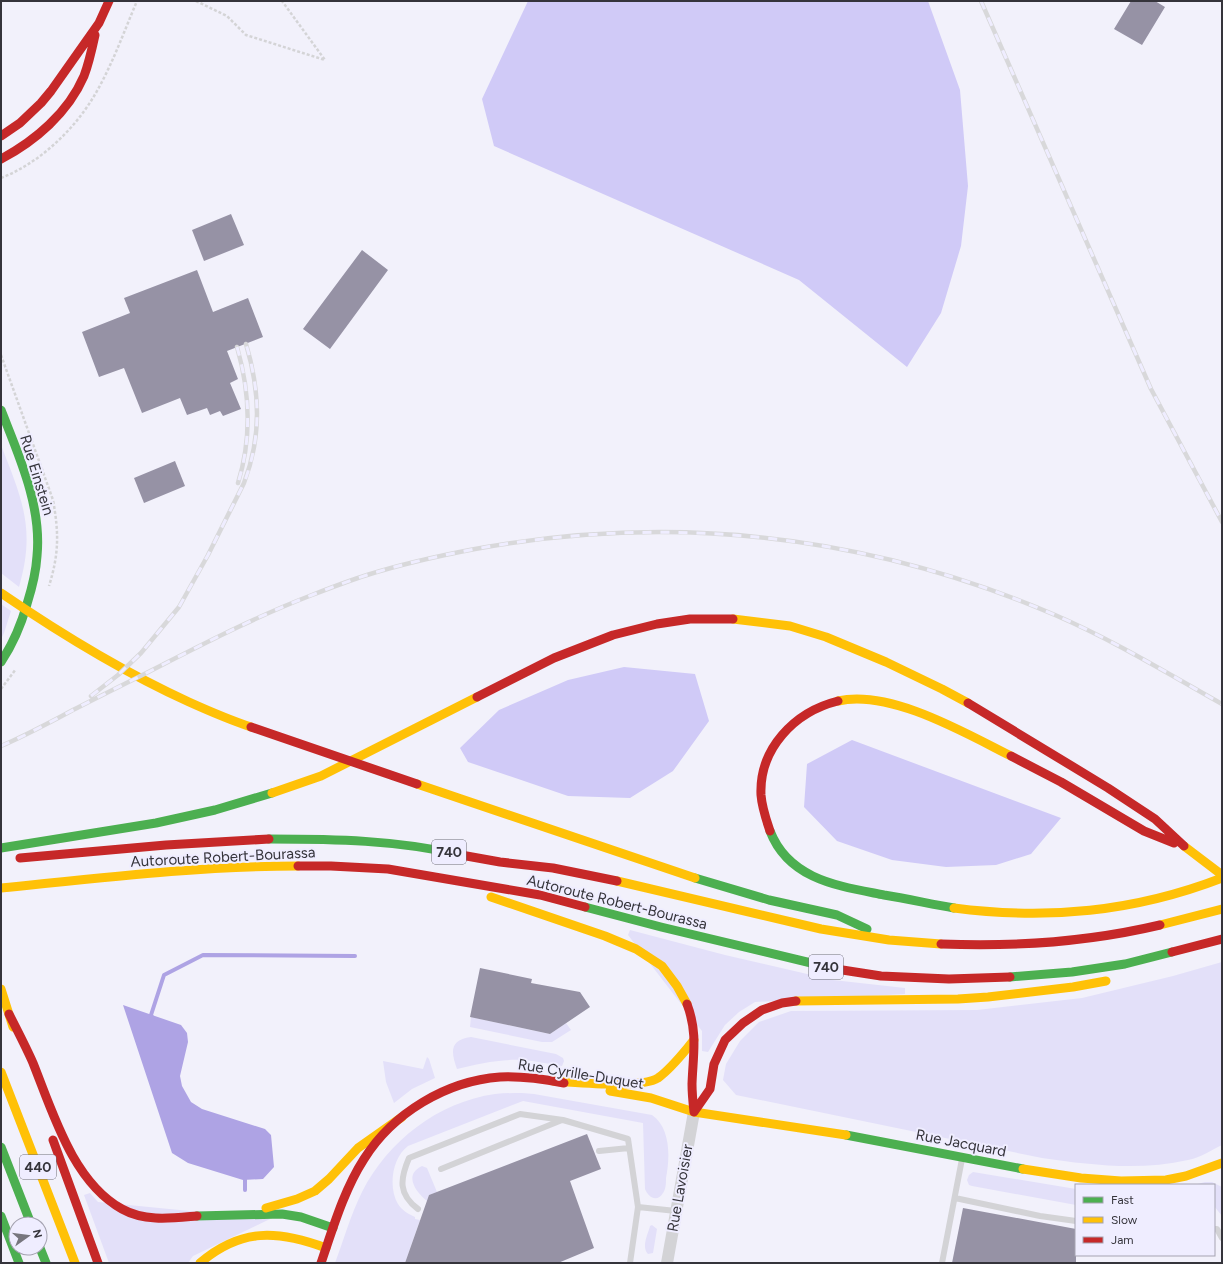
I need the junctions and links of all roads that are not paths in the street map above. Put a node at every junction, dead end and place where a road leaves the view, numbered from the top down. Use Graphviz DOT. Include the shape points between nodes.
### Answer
graph roads {
  1 [pos="109,1"];
  2 [pos="99,23"];
  3 [pos="1,136"];
  4 [pos="1,159"];
  5 [pos="1,410"];
  6 [pos="1,593"];
  7 [pos="1,662"];
  8 [pos="1184,846"];
  9 [pos="1,848"];
  10 [pos="9,859"];
  11 [pos="1222,876"];
  12 [pos="441,879"];
  13 [pos="2,888"];
  14 [pos="1222,909"];
  15 [pos="890,940"];
  16 [pos="1219,940"];
  17 [pos="1117,979"];
  18 [pos="1,989"];
  19 [pos="9,1014"];
  20 [pos="694,1040"];
  21 [pos="1,1072"];
  22 [pos="553,1080"];
  23 [pos="694,1112"];
  24 [pos="402,1117"];
  25 [pos="44,1118"];
  26 [pos="563,1120"];
  27 [pos="49,1131"];
  28 [pos="1,1147"];
  29 [pos="629,1148"];
  30 [pos="599,1151"];
  31 [pos="962,1157"];
  32 [pos="1222,1163"];
  33 [pos="441,1169"];
  34 [pos="955,1198"];
  35 [pos="638,1207"];
  36 [pos="418,1210"];
  37 [pos="676,1211"];
  38 [pos="239,1214"];
  39 [pos="1,1216"];
  40 [pos="28,1216"];
  41 [pos="1075,1221"];
  42 [pos="333,1228"];
  43 [pos="1215,1229"];
  44 [pos="1222,1238"];
  45 [pos="326,1248"];
  46 [pos="19,1263"];
  47 [pos="75,1263"];
  48 [pos="98,1263"];
  49 [pos="200,1263"];
  50 [pos="321,1263"];
  51 [pos="630,1263"];
  52 [pos="667,1263"];
  53 [pos="942,1263"];
  1 -- 2 [label="main road"];
  2 -- 3 [label="main road" via="41,103 20,123"];
  2 -- 4 [label="main road" via="84,76 72,96 53,120 32,139"];
  5 -- 7 [label="main road, Rue Einstein" via="29,486 39,540 37,570 31,594 17,635"];
  6 -- 15 [label="main road" via="85,648 132,674 184,700 242,724 739,892 837,914"];
  8 -- 9 [label="main road" via="1155,819 1115,792 989,715 886,662 826,637 790,626 720,618 690,618 613,636 560,656 320,776 279,791 215,810 156,823"];
  8 -- 11 [label="main road"];
  8 -- 11 [label="main road" via="1148,833 1019,760 950,725 893,705 866,699 838,700 811,710 790,724 772,748 762,772 763,811 778,849 792,864 811,876 834,885 955,908 1038,913 1121,907 1204,886"];
  10 -- 15 [label="main road, Autoroute Robert-Bourassa / 740" via="210,841 342,840 412,845 623,882 787,922"];
  12 -- 13 [label="main road, Autoroute Robert-Bourassa / 740" via="388,869 259,866 146,873"];
  12 -- 16 [label="main road, Autoroute Robert-Bourassa / 740" via="540,895 768,954 824,967 881,976 948,979 1072,972 1125,964"];
  12 -- 20 [label="main road" via="636,949 662,966 677,986 688,1005"];
  14 -- 15 [label="main road, Autoroute Robert-Bourassa / 740" via="1143,929 1046,943 947,944"];
  17 -- 23 [label="main road" via="988,997 802,1000 782,1003 762,1010 725,1040 714,1064 710,1089"];
  18 -- 19 [label="main road"];
  19 -- 25 [label="main road"];
  19 -- 38 [label="main road" via="75,1159 101,1193 123,1209 144,1216 173,1218"];
  20 -- 22 [label="main road" via="669,1069 648,1081 632,1084"];
  20 -- 23 [label="main road"];
  21 -- 47 [label="main road, 440"];
  22 -- 23 [label="main road, Rue Cyrille-Duquet" via="651,1098"];
  22 -- 24 [label="main road, Rue Cyrille-Duquet" via="523,1077 477,1080 438,1094"];
  23 -- 31 [label="main road, Rue Jacquard" via="859,1137"];
  23 -- 37 [label="street, Rue Lavoisier"];
  24 -- 38 [label="main road" via="358,1148 315,1191 288,1202"];
  24 -- 42 [label="main road, Rue Cyrille-Duquet" via="381,1136 364,1160"];
  26 -- 29 [label="lane" via="628,1139"];
  26 -- 33 [label="lane"];
  26 -- 36 [label="lane" via="520,1114 409,1158 404,1169 402,1186 410,1203"];
  27 -- 48 [label="main road"];
  28 -- 40 [label="main road, 440"];
  29 -- 30 [label="lane"];
  29 -- 35 [label="lane"];
  31 -- 32 [label="main road, Rue Jacquard" via="1051,1174 1120,1181 1166,1180"];
  31 -- 34 [label="lane"];
  34 -- 41 [label="lane"];
  34 -- 53 [label="lane"];
  35 -- 37 [label="lane"];
  35 -- 51 [label="lane"];
  37 -- 52 [label="street, Rue Lavoisier"];
  38 -- 42 [label="main road" via="282,1214 301,1217"];
  39 -- 46 [label="main road"];
  42 -- 45 [label="main road, Rue Cyrille-Duquet"];
  43 -- 44 [label="lane"];
  45 -- 49 [label="main road" via="279,1235 255,1236 242,1238 222,1247"];
  45 -- 50 [label="main road, Rue Cyrille-Duquet"];
}
